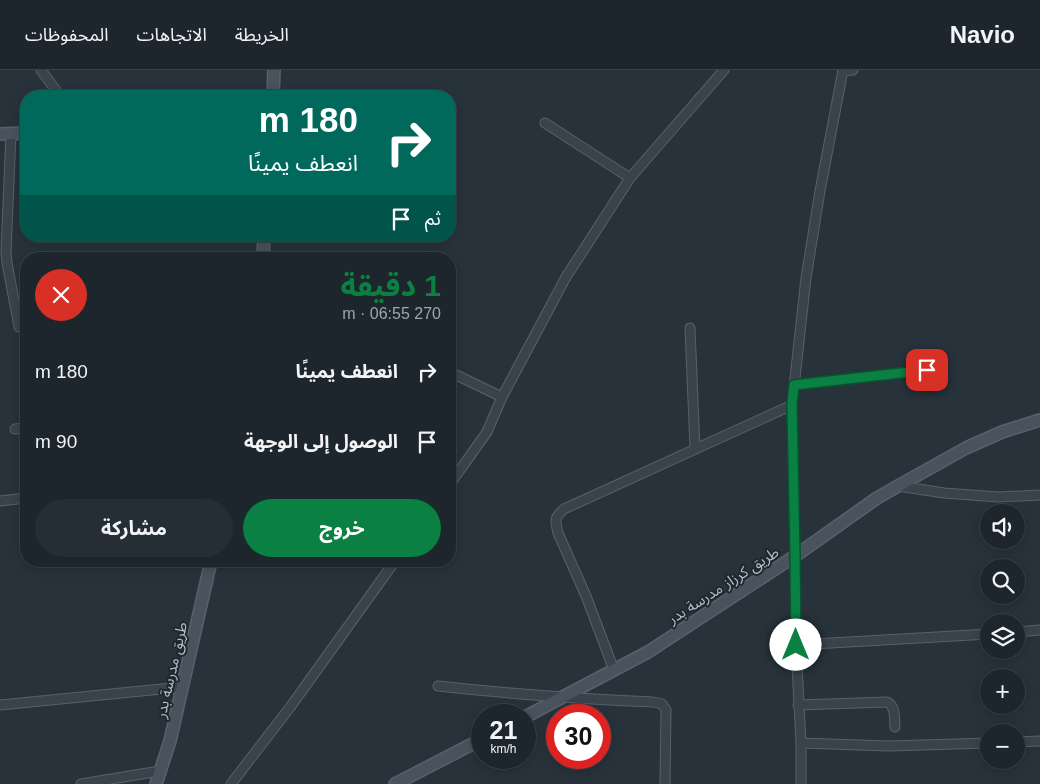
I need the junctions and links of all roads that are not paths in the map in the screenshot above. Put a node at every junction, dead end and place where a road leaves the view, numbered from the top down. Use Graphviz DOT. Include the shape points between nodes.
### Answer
graph roads {
  1 [pos="41,70"];
  2 [pos="274,70"];
  3 [pos="724,70"];
  4 [pos="843,70"];
  5 [pos="853,70"];
  6 [pos="56,90"];
  7 [pos="273,90"];
  8 [pos="545,123"];
  9 [pos="20,133"];
  10 [pos="6,134"];
  11 [pos="630,178"];
  12 [pos="19,327"];
  13 [pos="690,328"];
  14 [pos="927,370"];
  15 [pos="456,375"];
  16 [pos="794,385"];
  17 [pos="502,397"];
  18 [pos="792,404"];
  19 [pos="1040,420"];
  20 [pos="16,429"];
  21 [pos="20,429"];
  22 [pos="695,449"];
  23 [pos="456,476"];
  24 [pos="898,486"];
  25 [pos="1040,495"];
  26 [pos="20,499"];
  27 [pos="0,501"];
  28 [pos="795,556"];
  29 [pos="211,567"];
  30 [pos="391,567"];
  31 [pos="1040,630"];
  32 [pos="1025,631"];
  33 [pos="980,635"];
  34 [pos="796,645"];
  35 [pos="614,670"];
  36 [pos="438,686"];
  37 [pos="182,687"];
  38 [pos="563,698"];
  39 [pos="0,705"];
  40 [pos="798,705"];
  41 [pos="536,712"];
  42 [pos="895,727"];
  43 [pos="1040,741"];
  44 [pos="1025,742"];
  45 [pos="801,743"];
  46 [pos="980,743"];
  47 [pos="471,745"];
  48 [pos="160,771"];
  49 [pos="81,784"];
  50 [pos="156,784"];
  51 [pos="231,784"];
  52 [pos="395,784"];
  53 [pos="665,784"];
  54 [pos="801,784"];
  1 -- 6 [label="street"];
  2 -- 7 [label="street"];
  3 -- 11 [label="street"];
  4 -- 5 [label="street"];
  4 -- 16 [label="street" via="807,268"];
  8 -- 11 [label="street"];
  9 -- 10 [label="street"];
  10 -- 12 [label="street" via="6,252"];
  11 -- 17 [label="street" via="566,277"];
  13 -- 22 [label="street"];
  14 -- 16 [label="street"];
  15 -- 17 [label="street"];
  16 -- 18 [label="street"];
  17 -- 23 [label="street" via="487,432"];
  18 -- 22 [label="street"];
  18 -- 28 [label="street"];
  19 -- 24 [label="street, طريق كرزاز مدرسة بدر" via="966,448"];
  20 -- 21 [label="street"];
  22 -- 35 [label="street" via="564,509 556,516 558,533"];
  24 -- 25 [label="street" via="998,497"];
  24 -- 28 [label="street, طريق كرزاز مدرسة بدر"];
  26 -- 27 [label="street"];
  28 -- 34 [label="street"];
  28 -- 35 [label="street, طريق كرزاز مدرسة بدر" via="648,652"];
  29 -- 37 [label="street, طريق مدرسة بدر"];
  30 -- 51 [label="street"];
  31 -- 32 [label="street"];
  33 -- 34 [label="street"];
  34 -- 40 [label="street"];
  35 -- 38 [label="street, طريق كرزاز مدرسة بدر"];
  36 -- 38 [label="street"];
  37 -- 39 [label="street"];
  37 -- 48 [label="street, طريق مدرسة بدر"];
  38 -- 41 [label="street, طريق كرزاز مدرسة بدر"];
  38 -- 53 [label="street" via="662,704 666,710"];
  40 -- 42 [label="street" via="887,702 894,710"];
  40 -- 45 [label="street"];
  43 -- 44 [label="street"];
  45 -- 46 [label="street" via="889,746"];
  45 -- 54 [label="street"];
  47 -- 52 [label="street"];
  48 -- 49 [label="street"];
  48 -- 50 [label="street, طريق مدرسة بدر"];
}
